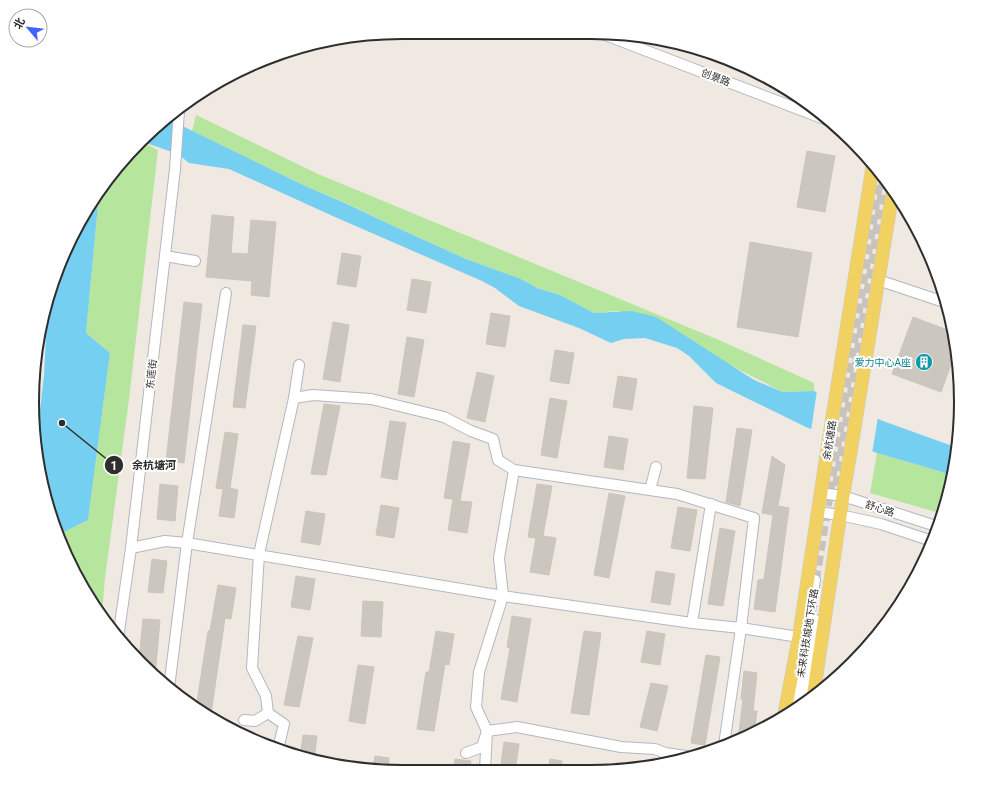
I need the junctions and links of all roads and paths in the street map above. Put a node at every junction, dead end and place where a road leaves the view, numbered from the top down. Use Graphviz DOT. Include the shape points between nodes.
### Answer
graph roads {
  1 [pos="619,40"];
  2 [pos="813,115"];
  3 [pos="179,116"];
  4 [pos="872,172"];
  5 [pos="892,198"];
  6 [pos="165,256"];
  7 [pos="195,261"];
  8 [pos="878,280"];
  9 [pos="226,293"];
  10 [pos="940,301"];
  11 [pos="299,365"];
  12 [pos="294,398"];
  13 [pos="656,467"];
  14 [pos="514,470"];
  15 [pos="650,490"];
  16 [pos="821,493"];
  17 [pos="843,496"];
  18 [pos="711,504"];
  19 [pos="818,512"];
  20 [pos="840,515"];
  21 [pos="933,525"];
  22 [pos="927,539"];
  23 [pos="187,543"];
  24 [pos="131,548"];
  25 [pos="259,554"];
  26 [pos="503,596"];
  27 [pos="692,624"];
  28 [pos="741,628"];
  29 [pos="119,629"];
  30 [pos="799,637"];
  31 [pos="170,681"];
  32 [pos="813,689"];
  33 [pos="805,695"];
  34 [pos="796,702"];
  35 [pos="785,708"];
  36 [pos="268,713"];
  37 [pos="244,720"];
  38 [pos="487,731"];
  39 [pos="725,739"];
  40 [pos="279,744"];
  41 [pos="466,753"];
  42 [pos="670,756"];
  43 [pos="485,765"];
  1 -- 2 [label="street, 创景路"];
  3 -- 6 [label="street, 东莲街"];
  4 -- 16 [label="main road, 余杭塘路"];
  5 -- 8 [label="main road"];
  6 -- 7 [label="street"];
  6 -- 24 [label="street, 东莲街"];
  8 -- 10 [label="street"];
  8 -- 17 [label="main road"];
  9 -- 23 [label="street"];
  11 -- 12 [label="street"];
  12 -- 14 [label="street" via="313,395 371,399 444,418 493,439 498,460"];
  12 -- 25 [label="street"];
  13 -- 15 [label="street"];
  14 -- 15 [label="street"];
  14 -- 26 [label="street" via="498,558"];
  15 -- 18 [label="street" via="677,494"];
  16 -- 17 [label="street, 舒心路"];
  16 -- 19 [label="main road, 余杭塘路"];
  17 -- 20 [label="main road"];
  17 -- 21 [label="street, 舒心路"];
  18 -- 27 [label="street"];
  18 -- 28 [label="street" via="754,518"];
  19 -- 20 [label="street, 舒心路"];
  19 -- 30 [label="main road, 余杭塘路"];
  20 -- 22 [label="street, 舒心路" via="881,524"];
  20 -- 32 [label="main road"];
  23 -- 24 [label="street" via="165,541"];
  23 -- 25 [label="street"];
  23 -- 31 [label="street"];
  24 -- 29 [label="street, 东莲街"];
  25 -- 26 [label="street"];
  25 -- 36 [label="street" via="252,668 266,696"];
  26 -- 27 [label="street"];
  26 -- 38 [label="street" via="478,672 476,707"];
  27 -- 28 [label="street"];
  28 -- 30 [label="street"];
  28 -- 39 [label="street"];
  30 -- 35 [label="main road, 余杭塘路"];
  33 -- 34 [label="street, 未来科技城地下环路" via="818,581"];
  36 -- 37 [label="street" via="255,721"];
  36 -- 40 [label="street" via="284,724"];
  38 -- 41 [label="street" via="482,747"];
  38 -- 42 [label="street" via="517,727 621,746 655,749"];
  38 -- 43 [label="street"];
}
